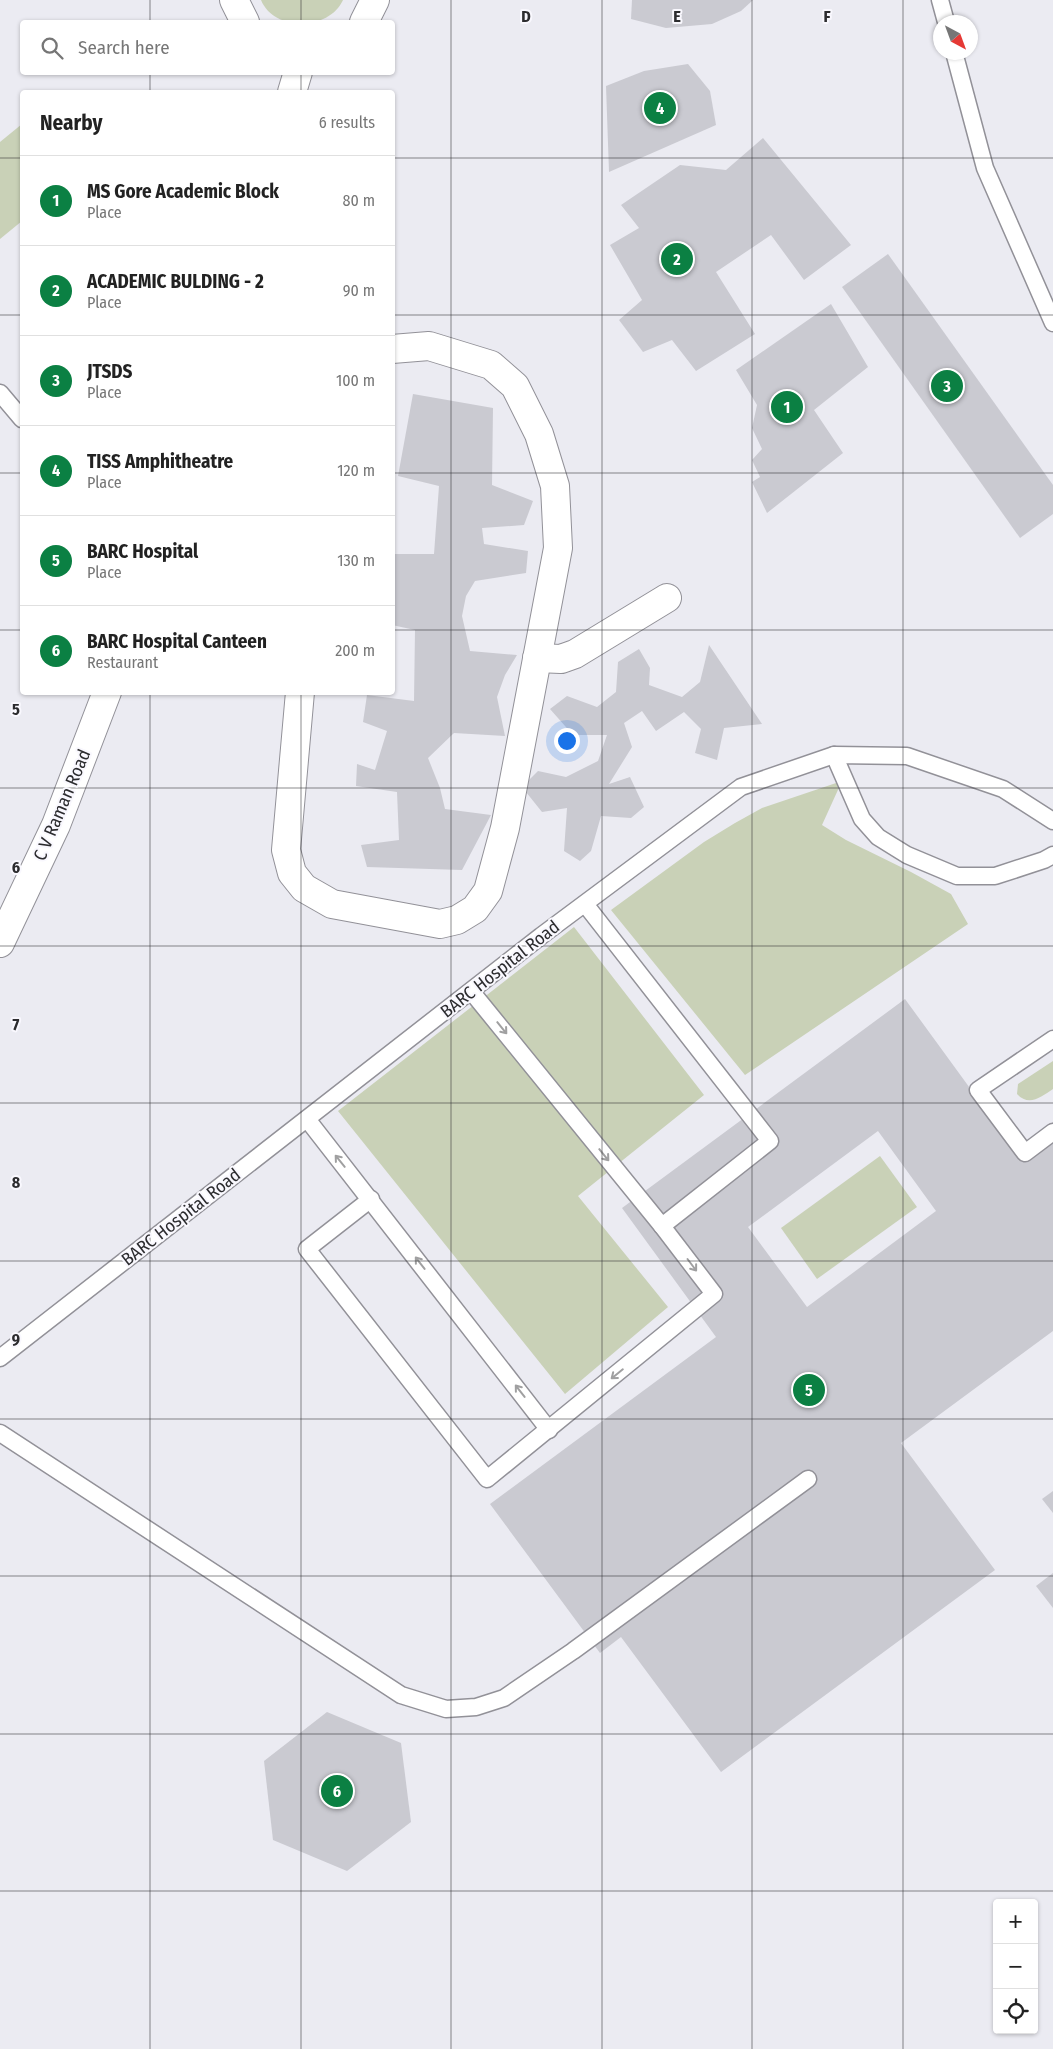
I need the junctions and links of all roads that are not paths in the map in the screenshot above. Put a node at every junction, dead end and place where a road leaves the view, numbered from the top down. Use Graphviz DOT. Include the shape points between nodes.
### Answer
graph roads {
  1 [pos="234,0"];
  2 [pos="375,0"];
  3 [pos="940,0"];
  4 [pos="944,15"];
  5 [pos="244,20"];
  6 [pos="365,20"];
  7 [pos="956,60"];
  8 [pos="297,75"];
  9 [pos="293,90"];
  10 [pos="1053,324"];
  11 [pos="395,349"];
  12 [pos="0,393"];
  13 [pos="20,417"];
  14 [pos="667,598"];
  15 [pos="537,658"];
  16 [pos="107,695"];
  17 [pos="300,695"];
  18 [pos="834,755"];
  19 [pos="1053,821"];
  20 [pos="1053,856"];
  21 [pos="585,904"];
  22 [pos="0,943"];
  23 [pos="471,991"];
  24 [pos="1053,1039"];
  25 [pos="307,1119"];
  26 [pos="1053,1132"];
  27 [pos="370,1199"];
  28 [pos="662,1226"];
  29 [pos="0,1358"];
  30 [pos="549,1430"];
  31 [pos="0,1433"];
  32 [pos="808,1479"];
  1 -- 5 [label="street"];
  2 -- 6 [label="street"];
  3 -- 4 [label="lane"];
  7 -- 10 [label="lane" via="985,168"];
  8 -- 9 [label="street"];
  11 -- 15 [label="street" via="429,346 491,365 515,386 538,434 555,486 558,548"];
  12 -- 13 [label="lane"];
  14 -- 15 [label="street" via="575,654 560,659"];
  15 -- 17 [label="street" via="505,828 488,891 475,910 457,920 440,924 332,904 304,888 292,873 286,850"];
  16 -- 22 [label="street, C V Raman Road" via="56,825"];
  18 -- 19 [label="lane, BARC Hospital Road" via="907,756 1003,789"];
  18 -- 20 [label="lane" via="862,819 878,837 907,855 957,876 995,876"];
  18 -- 21 [label="lane, BARC Hospital Road" via="741,787"];
  21 -- 23 [label="lane, BARC Hospital Road"];
  21 -- 28 [label="lane" via="770,1141"];
  23 -- 25 [label="lane, BARC Hospital Road"];
  23 -- 28 [label="lane, one-way"];
  24 -- 26 [label="lane" via="978,1090 1025,1152"];
  27 -- 25 [label="lane, one-way"];
  25 -- 29 [label="lane, BARC Hospital Road"];
  30 -- 27 [label="lane, one-way"];
  27 -- 30 [label="lane" via="307,1249 486,1479"];
  28 -- 30 [label="lane, one-way" via="714,1294"];
  31 -- 32 [label="lane" via="401,1695 446,1708 476,1707 504,1698"];
}
